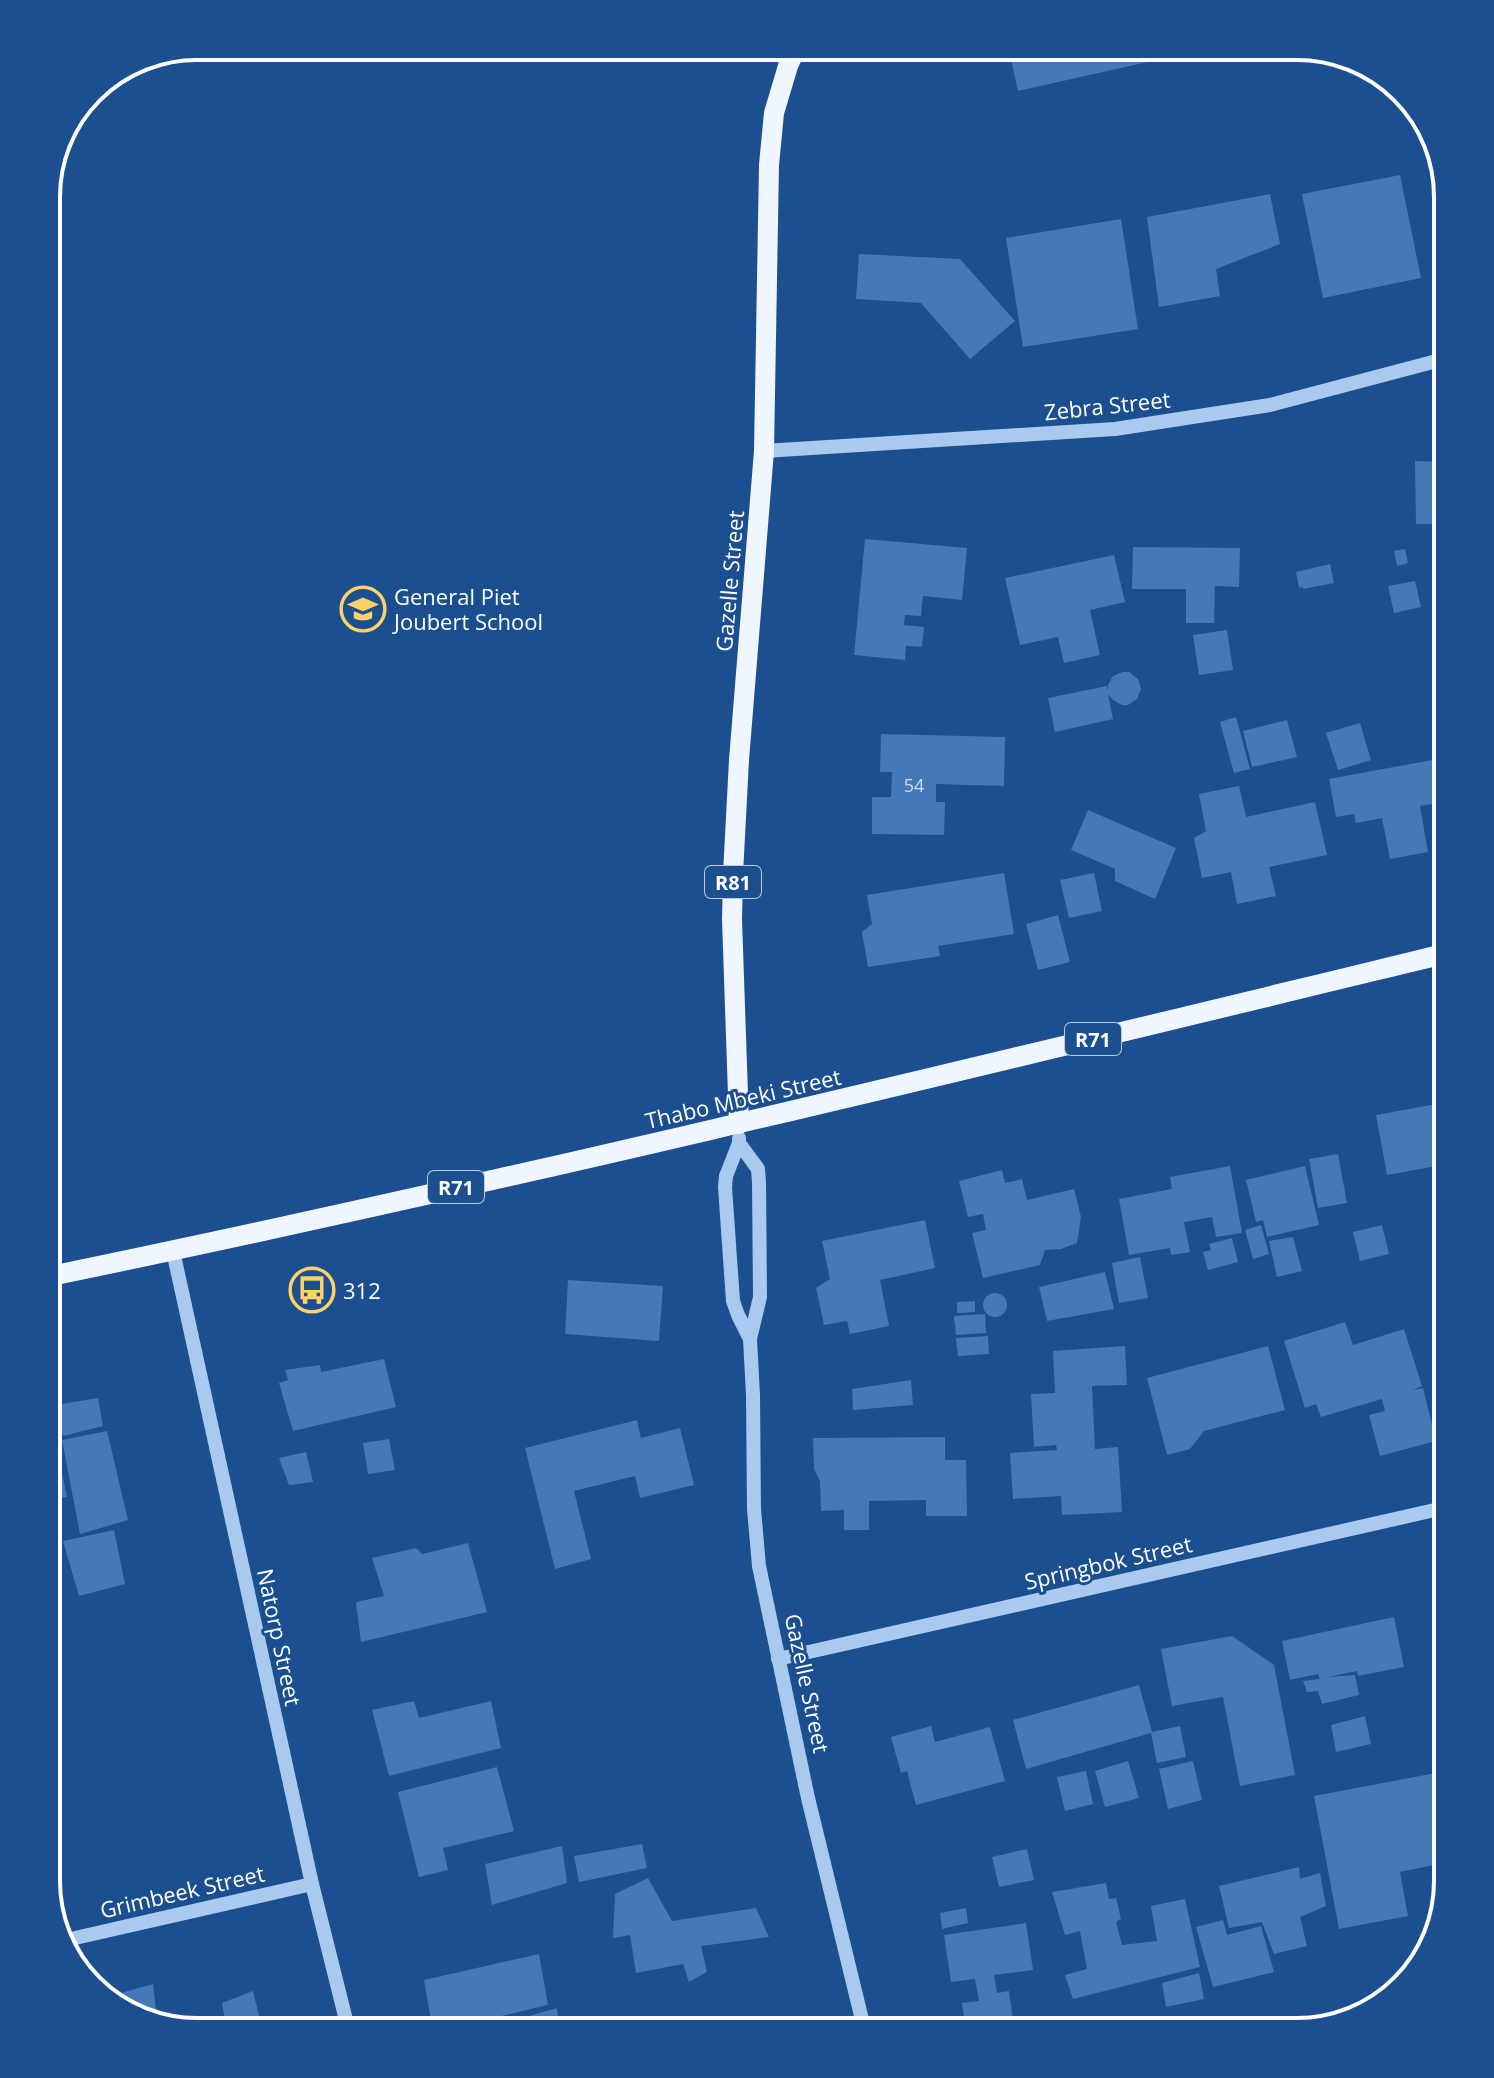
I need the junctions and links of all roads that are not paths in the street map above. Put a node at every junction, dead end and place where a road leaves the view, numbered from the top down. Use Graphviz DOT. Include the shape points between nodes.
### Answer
graph roads {
  1 [pos="791,60"];
  2 [pos="1434,362"];
  3 [pos="764,451"];
  4 [pos="1434,957"];
  5 [pos="739,1133"];
  6 [pos="173,1251"];
  7 [pos="60,1274"];
  8 [pos="750,1339"];
  9 [pos="1434,1510"];
  10 [pos="778,1659"];
  11 [pos="312,1884"];
  12 [pos="73,1939"];
  13 [pos="346,2018"];
  14 [pos="862,2018"];
  1 -- 3 [label="main road, Gazelle Street / R81" via="774,113 769,165"];
  2 -- 3 [label="street, Zebra Street" via="1270,405 1115,429"];
  3 -- 5 [label="main road, Gazelle Street / R81" via="733,874"];
  4 -- 5 [label="main road, Thabo Mbeki Street / R71"];
  5 -- 6 [label="main road, Thabo Mbeki Street / R71"];
  5 -- 8 [label="street, Gazelle Street" via="759,1182 760,1297"];
  5 -- 8 [label="street, Gazelle Street" via="725,1187 733,1301"];
  6 -- 7 [label="main road, Thabo Mbeki Street / R71"];
  6 -- 11 [label="street, Natorp Street"];
  8 -- 10 [label="street, Gazelle Street" via="755,1536"];
  9 -- 10 [label="street, Springbok Street"];
  10 -- 14 [label="street, Gazelle Street"];
  11 -- 12 [label="street, Grimbeek Street"];
  11 -- 13 [label="street, Natorp Street"];
}
